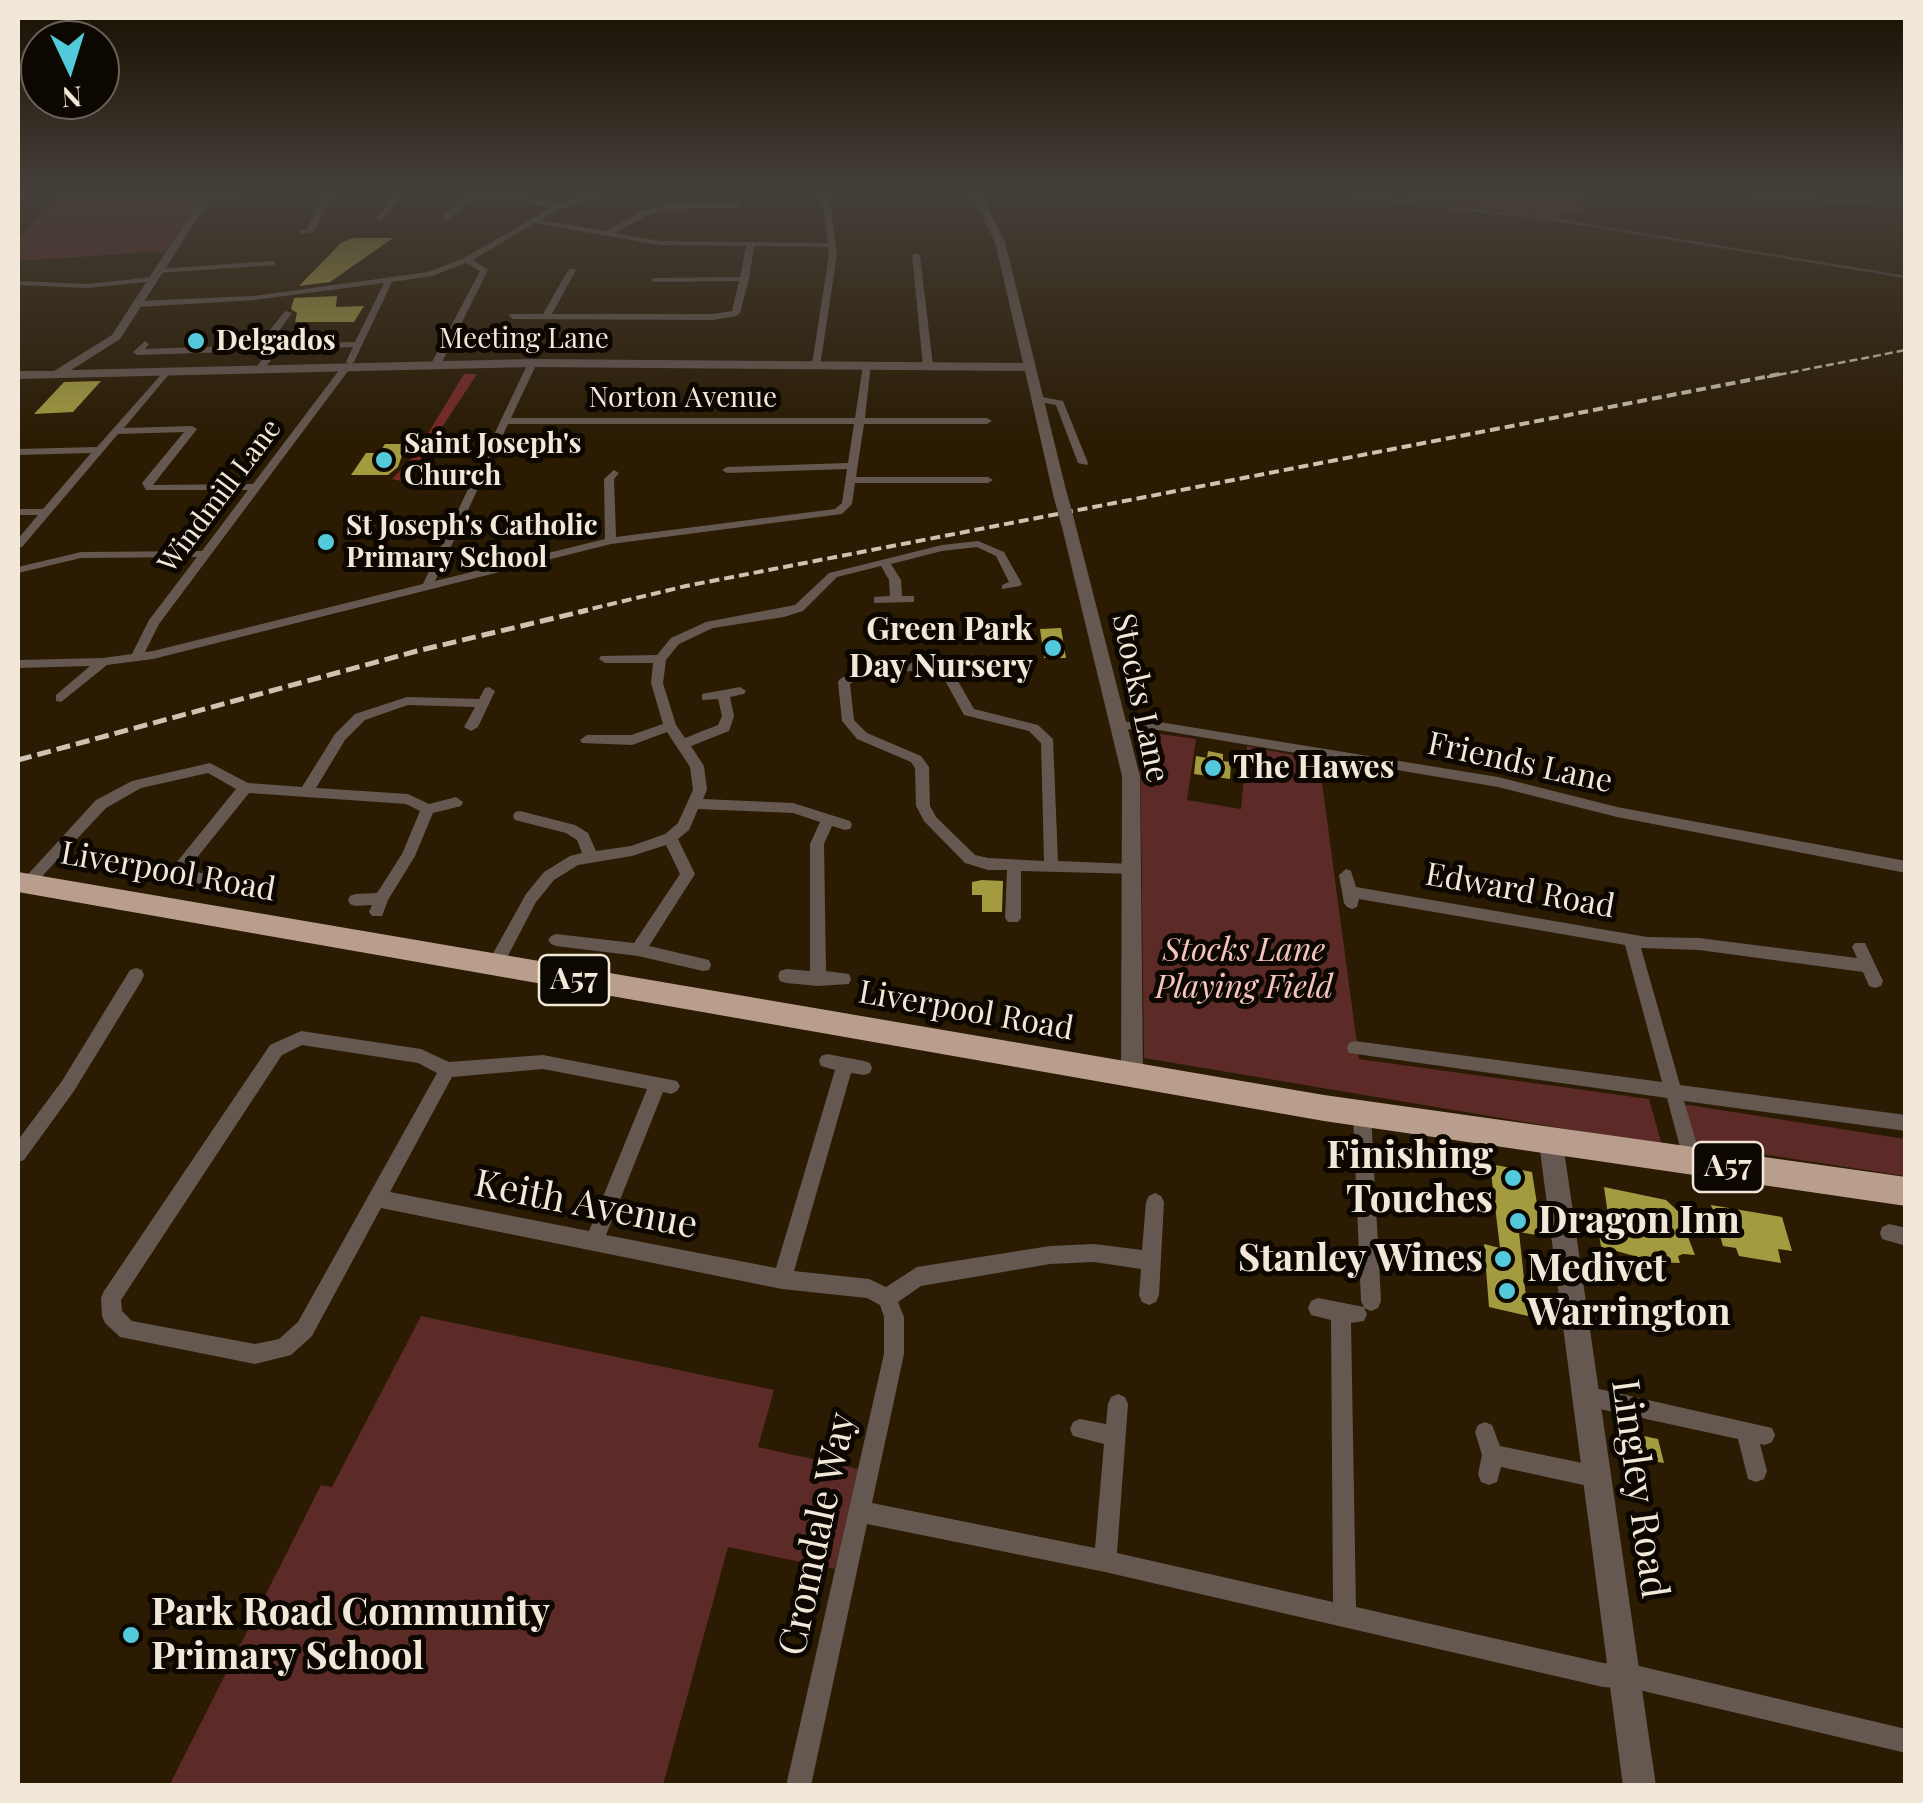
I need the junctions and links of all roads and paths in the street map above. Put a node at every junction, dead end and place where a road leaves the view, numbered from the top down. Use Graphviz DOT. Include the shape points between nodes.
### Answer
graph roads {
  1 [pos="142,277"];
  2 [pos="154,277"];
  3 [pos="413,277"];
  4 [pos="480,277"];
  5 [pos="568,277"];
  6 [pos="828,277"];
  7 [pos="918,277"];
  8 [pos="1009,277"];
  9 [pos="655,280"];
  10 [pos="745,280"];
  11 [pos="388,282"];
  12 [pos="18,283"];
  13 [pos="138,304"];
  14 [pos="513,316"];
  15 [pos="546,316"];
  16 [pos="287,318"];
  17 [pos="359,344"];
  18 [pos="280,346"];
  19 [pos="444,346"];
  20 [pos="261,348"];
  21 [pos="124,353"];
  22 [pos="532,363"];
  23 [pos="348,364"];
  24 [pos="436,364"];
  25 [pos="466,364"];
  26 [pos="817,364"];
  27 [pos="868,365"];
  28 [pos="928,366"];
  29 [pos="1030,366"];
  30 [pos="260,369"];
  31 [pos="167,371"];
  32 [pos="56,374"];
  33 [pos="18,375"];
  34 [pos="1037,399"];
  35 [pos="860,420"];
  36 [pos="505,421"];
  37 [pos="987,421"];
  38 [pos="114,431"];
  39 [pos="97,450"];
  40 [pos="18,452"];
  41 [pos="1086,464"];
  42 [pos="852,466"];
  43 [pos="727,470"];
  44 [pos="614,473"];
  45 [pos="850,480"];
  46 [pos="988,481"];
  47 [pos="254,487"];
  48 [pos="18,512"];
  49 [pos="44,512"];
  50 [pos="612,541"];
  51 [pos="18,545"];
  52 [pos="205,554"];
  53 [pos="884,561"];
  54 [pos="18,570"];
  55 [pos="427,587"];
  56 [pos="1006,587"];
  57 [pos="896,599"];
  58 [pos="910,599"];
  59 [pos="878,600"];
  60 [pos="137,657"];
  61 [pos="605,659"];
  62 [pos="660,659"];
  63 [pos="103,662"];
  64 [pos="18,664"];
  65 [pos="740,690"];
  66 [pos="723,695"];
  67 [pos="60,697"];
  68 [pos="706,697"];
  69 [pos="670,726"];
  70 [pos="1122,726"];
  71 [pos="471,727"];
  72 [pos="587,740"];
  73 [pos="684,744"];
  74 [pos="245,788"];
  75 [pos="306,792"];
  76 [pos="456,802"];
  77 [pos="696,804"];
  78 [pos="428,809"];
  79 [pos="518,817"];
  80 [pos="828,820"];
  81 [pos="845,824"];
  82 [pos="670,838"];
  83 [pos="590,855"];
  84 [pos="1014,865"];
  85 [pos="1052,866"];
  86 [pos="1906,867"];
  87 [pos="155,870"];
  88 [pos="1133,870"];
  89 [pos="176,873"];
  90 [pos="206,879"];
  91 [pos="22,882"];
  92 [pos="1349,890"];
  93 [pos="355,900"];
  94 [pos="1013,918"];
  95 [pos="556,940"];
  96 [pos="1631,940"];
  97 [pos="1860,947"];
  98 [pos="638,950"];
  99 [pos="703,965"];
  100 [pos="494,966"];
  101 [pos="136,975"];
  102 [pos="786,976"];
  103 [pos="818,978"];
  104 [pos="843,980"];
  105 [pos="1355,1048"];
  106 [pos="846,1064"];
  107 [pos="447,1070"];
  108 [pos="1132,1076"];
  109 [pos="1673,1093"];
  110 [pos="1362,1114"];
  111 [pos="1906,1123"];
  112 [pos="1551,1143"];
  113 [pos="18,1154"];
  114 [pos="1692,1162"];
  115 [pos="1906,1192"];
  116 [pos="376,1198"];
  117 [pos="1155,1202"];
  118 [pos="594,1242"];
  119 [pos="1151,1262"];
  120 [pos="782,1279"];
  121 [pos="1150,1295"];
  122 [pos="886,1298"];
  123 [pos="1318,1308"];
  124 [pos="1356,1309"];
  125 [pos="1586,1396"];
  126 [pos="1118,1404"];
  127 [pos="1080,1429"];
  128 [pos="1485,1432"];
  129 [pos="1116,1436"];
  130 [pos="1756,1471"];
  131 [pos="1598,1478"];
  132 [pos="859,1511"];
  133 [pos="1105,1561"];
  134 [pos="1345,1615"];
  135 [pos="1623,1677"];
  136 [pos="1906,1741"];
  137 [pos="798,1786"];
  138 [pos="1640,1786"];
  1 -- 12 [label="street" via="87,286"];
  2 -- 13 [label="street"];
  3 -- 11 [label="street"];
  4 -- 19 [label="street"];
  5 -- 15 [label="street"];
  6 -- 26 [label="street"];
  7 -- 28 [label="street"];
  8 -- 29 [label="street, Stocks Lane"];
  9 -- 10 [label="street"];
  10 -- 15 [label="street" via="741,308 726,316"];
  11 -- 13 [label="street"];
  11 -- 17 [label="street, Windmill Lane"];
  13 -- 32 [label="street" via="110,342"];
  14 -- 15 [label="street"];
  16 -- 20 [label="street"];
  17 -- 18 [label="street"];
  17 -- 23 [label="street, Windmill Lane"];
  19 -- 24 [label="street"];
  19 -- 25 [label="street"];
  20 -- 21 [label="street"];
  20 -- 30 [label="street" via="269,357"];
  22 -- 25 [label="street, Meeting Lane"];
  22 -- 26 [label="street, Meeting Lane"];
  22 -- 36 [label="street"];
  23 -- 24 [label="street, Meeting Lane"];
  23 -- 30 [label="street, Meeting Lane"];
  23 -- 47 [label="street, Windmill Lane"];
  24 -- 25 [label="street, Meeting Lane"];
  26 -- 27 [label="street, Meeting Lane"];
  27 -- 28 [label="street, Meeting Lane"];
  27 -- 35 [label="street"];
  28 -- 29 [label="street, Meeting Lane"];
  29 -- 34 [label="street, Stocks Lane"];
  30 -- 31 [label="street, Meeting Lane"];
  31 -- 32 [label="street, Meeting Lane"];
  31 -- 38 [label="street"];
  32 -- 33 [label="street, Meeting Lane"];
  34 -- 41 [label="street" via="1060,403"];
  34 -- 70 [label="street, Stocks Lane, bridge"];
  35 -- 36 [label="street, Norton Avenue"];
  35 -- 37 [label="street, Norton Avenue"];
  35 -- 42 [label="street"];
  36 -- 55 [label="street"];
  38 -- 39 [label="street"];
  38 -- 47 [label="street" via="197,425 147,483 150,488"];
  39 -- 40 [label="street"];
  39 -- 49 [label="street"];
  42 -- 43 [label="street"];
  42 -- 45 [label="street"];
  44 -- 50 [label="street"];
  45 -- 46 [label="street"];
  45 -- 50 [label="street" via="847,504 838,512"];
  47 -- 52 [label="street, Windmill Lane"];
  48 -- 49 [label="street"];
  49 -- 51 [label="street"];
  50 -- 55 [label="street"];
  52 -- 54 [label="street" via="81,555"];
  52 -- 60 [label="street, Windmill Lane" via="153,623"];
  53 -- 56 [label="street" via="978,544 1000,554 1016,584"];
  53 -- 57 [label="street"];
  53 -- 62 [label="street" via="833,575 784,614 694,630"];
  55 -- 60 [label="street"];
  57 -- 58 [label="street"];
  57 -- 59 [label="street"];
  60 -- 63 [label="street"];
  61 -- 62 [label="street"];
  62 -- 69 [label="street" via="657,693"];
  63 -- 64 [label="street"];
  63 -- 67 [label="street"];
  65 -- 66 [label="street"];
  66 -- 68 [label="street"];
  66 -- 73 [label="street" via="724,728"];
  69 -- 72 [label="street" via="632,740"];
  69 -- 73 [label="street"];
  70 -- 86 [label="street, Friends Lane" via="1159,726 1498,782 1617,812"];
  70 -- 88 [label="street, Stocks Lane"];
  71 -- 75 [label="street" via="486,697 408,701 360,718"];
  73 -- 77 [label="street" via="697,766"];
  74 -- 75 [label="street"];
  74 -- 89 [label="street"];
  74 -- 91 [label="street" via="210,768 137,784 101,804"];
  75 -- 78 [label="street" via="408,799"];
  76 -- 78 [label="street"];
  77 -- 80 [label="street" via="792,808"];
  77 -- 82 [label="street"];
  78 -- 93 [label="street" via="379,905"];
  79 -- 83 [label="street" via="570,829 583,837"];
  80 -- 81 [label="street"];
  80 -- 103 [label="street" via="817,844"];
  82 -- 83 [label="street"];
  82 -- 98 [label="street" via="688,874"];
  83 -- 100 [label="street" via="540,886"];
  84 -- 85 [label="street"];
  84 -- 85 [label="street" via="970,858 931,821 923,806 922,767 907,752 855,729 843,707 844,682 863,670 928,666 947,672 969,712 1033,728 1048,742"];
  84 -- 94 [label="street"];
  85 -- 88 [label="street"];
  87 -- 89 [label="street"];
  88 -- 108 [label="street, Stocks Lane"];
  89 -- 90 [label="street"];
  91 -- 100 [label="highway, Liverpool Road / A57"];
  92 -- 96 [label="street, Edward Road"];
  95 -- 98 [label="street"];
  96 -- 97 [label="street" via="1714,946 1872,974"];
  96 -- 109 [label="street, Edward Road"];
  98 -- 99 [label="street"];
  100 -- 108 [label="highway, Liverpool Road / A57"];
  101 -- 113 [label="street"];
  102 -- 103 [label="street"];
  103 -- 104 [label="street"];
  105 -- 109 [label="street"];
  106 -- 120 [label="street"];
  107 -- 116 [label="street"];
  107 -- 116 [label="street" via="421,1056 301,1038 276,1050 112,1298 112,1316 128,1330 255,1354 284,1348 305,1328"];
  107 -- 118 [label="street" via="543,1062 665,1084"];
  108 -- 110 [label="highway, Liverpool Road / A57"];
  109 -- 111 [label="street"];
  109 -- 114 [label="street, Edward Road"];
  110 -- 112 [label="highway, Liverpool Road / A57"];
  110 -- 124 [label="street"];
  112 -- 114 [label="highway, Liverpool Road / A57"];
  112 -- 125 [label="street, Lingley Road"];
  114 -- 115 [label="highway, Liverpool Road / A57"];
  116 -- 118 [label="street, Keith Avenue"];
  117 -- 119 [label="street"];
  118 -- 120 [label="street, Keith Avenue"];
  119 -- 121 [label="street"];
  119 -- 122 [label="street" via="1094,1253 1050,1256 917,1277"];
  120 -- 122 [label="street, Keith Avenue" via="869,1289"];
  122 -- 132 [label="street, Cromdale Way" via="894,1317 894,1354"];
  123 -- 124 [label="street"];
  124 -- 134 [label="street"];
  125 -- 130 [label="street" via="1756,1433"];
  125 -- 131 [label="street, Lingley Road"];
  126 -- 129 [label="street"];
  127 -- 129 [label="street"];
  128 -- 131 [label="street" via="1491,1464"];
  129 -- 133 [label="street"];
  131 -- 135 [label="street, Lingley Road"];
  132 -- 133 [label="street"];
  132 -- 137 [label="street, Cromdale Way"];
  133 -- 134 [label="street"];
  134 -- 135 [label="street"];
  135 -- 136 [label="street"];
  135 -- 138 [label="street, Lingley Road"];
}
